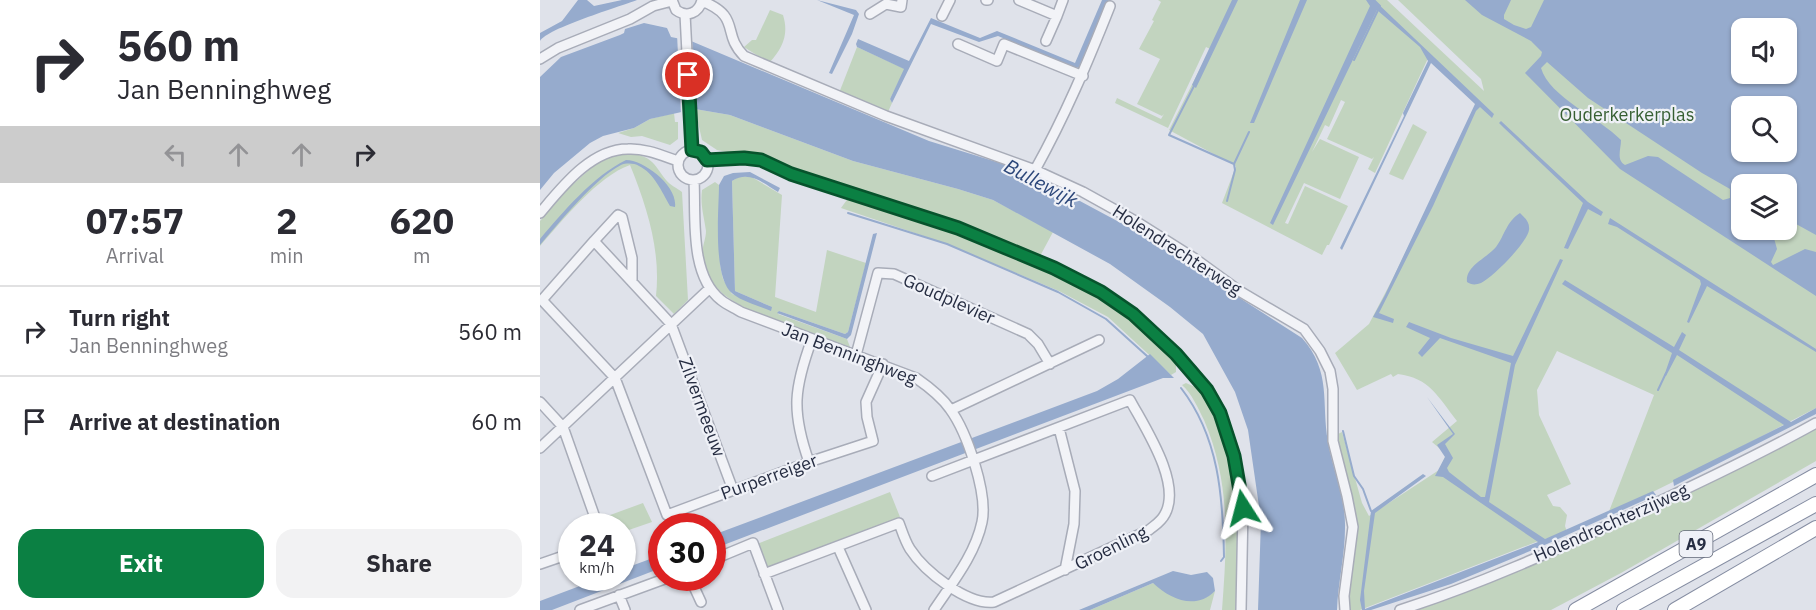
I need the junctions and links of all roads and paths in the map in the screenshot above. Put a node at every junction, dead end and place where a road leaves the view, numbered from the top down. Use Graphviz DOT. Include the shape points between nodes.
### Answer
graph roads {
  1 [pos="672,0"];
  2 [pos="702,0"];
  3 [pos="902,0"];
  4 [pos="950,0"];
  5 [pos="1019,0"];
  6 [pos="1063,0"];
  7 [pos="1110,6"];
  8 [pos="685,14"];
  9 [pos="870,14"];
  10 [pos="942,16"];
  11 [pos="1057,16"];
  12 [pos="1046,41"];
  13 [pos="958,44"];
  14 [pos="540,59"];
  15 [pos="1083,76"];
  16 [pos="692,150"];
  17 [pos="707,160"];
  18 [pos="678,161"];
  19 [pos="1035,170"];
  20 [pos="694,180"];
  21 [pos="540,213"];
  22 [pos="594,241"];
  23 [pos="632,282"];
  24 [pos="710,288"];
  25 [pos="671,324"];
  26 [pos="812,339"];
  27 [pos="1099,340"];
  28 [pos="856,355"];
  29 [pos="883,364"];
  30 [pos="1050,364"];
  31 [pos="615,378"];
  32 [pos="540,402"];
  33 [pos="951,410"];
  34 [pos="1816,423"];
  35 [pos="563,427"];
  36 [pos="1059,428"];
  37 [pos="540,448"];
  38 [pos="972,459"];
  39 [pos="809,462"];
  40 [pos="1816,475"];
  41 [pos="932,476"];
  42 [pos="733,490"];
  43 [pos="1816,504"];
  44 [pos="593,513"];
  45 [pos="1816,528"];
  46 [pos="838,547"];
  47 [pos="726,554"];
  48 [pos="558,558"];
  49 [pos="540,564"];
  50 [pos="1065,570"];
  51 [pos="764,574"];
  52 [pos="648,585"];
  53 [pos="950,585"];
  54 [pos="696,591"];
  55 [pos="619,596"];
  56 [pos="701,602"];
  57 [pos="580,610"];
  58 [pos="625,610"];
  59 [pos="778,610"];
  60 [pos="866,610"];
  61 [pos="934,610"];
  62 [pos="1241,610"];
  63 [pos="1345,610"];
  64 [pos="1400,610"];
  65 [pos="1576,610"];
  66 [pos="1624,610"];
  67 [pos="1675,610"];
  1 -- 8 [label="street" via="676,10"];
  1 -- 14 [label="street"];
  2 -- 8 [label="street" via="698,9"];
  2 -- 19 [label="street, Holendrechterweg" via="725,14 737,48 747,57 886,116"];
  3 -- 9 [label="street" via="901,7 886,4"];
  4 -- 10 [label="street"];
  5 -- 11 [label="street"];
  6 -- 11 [label="street"];
  7 -- 15 [label="street"];
  8 -- 16 [label="street"];
  11 -- 12 [label="street"];
  13 -- 15 [label="street" via="997,61 1004,44"];
  15 -- 19 [label="street"];
  16 -- 17 [label="street" via="701,152"];
  16 -- 18 [label="street"];
  17 -- 20 [label="street" via="705,173"];
  17 -- 62 [label="street" via="761,160 791,174 958,228 1068,274 1133,314 1192,370 1220,413 1234,456 1243,508"];
  18 -- 20 [label="street" via="681,174"];
  18 -- 21 [label="street" via="631,148 618,149 600,156"];
  19 -- 63 [label="street, Holendrechterweg" via="1137,222 1241,292 1292,321 1312,338 1330,371 1333,441 1353,527"];
  20 -- 24 [label="street, Jan Benninghweg" via="698,257"];
  22 -- 23 [label="street"];
  22 -- 23 [label="street" via="618,215 622,217 632,258"];
  22 -- 31 [label="street" via="542,300"];
  23 -- 25 [label="street"];
  24 -- 25 [label="street"];
  24 -- 26 [label="street, Jan Benninghweg" via="741,312"];
  25 -- 31 [label="street"];
  25 -- 42 [label="street, Zilvermeeuw"];
  26 -- 28 [label="street, Jan Benninghweg"];
  26 -- 39 [label="street" via="796,393 800,434"];
  27 -- 30 [label="street"];
  28 -- 29 [label="street, Jan Benninghweg"];
  28 -- 30 [label="street, Goudplevier" via="878,273 894,274 1028,334"];
  29 -- 33 [label="street, Jan Benninghweg" via="916,378"];
  29 -- 39 [label="street, Purperreiger" via="866,402 873,441"];
  30 -- 33 [label="street"];
  31 -- 35 [label="street"];
  31 -- 42 [label="street, Purperreiger" via="667,515"];
  32 -- 35 [label="street"];
  33 -- 38 [label="street, Jan Benninghweg"];
  34 -- 64 [label="street, Holendrechterzijweg" via="1597,531 1482,581"];
  35 -- 37 [label="street"];
  35 -- 44 [label="street"];
  36 -- 38 [label="street, Groenling"];
  36 -- 50 [label="street" via="1075,491 1074,524"];
  36 -- 50 [label="street, Groenling" via="1130,400 1161,458 1169,496 1167,512 1149,530"];
  38 -- 41 [label="street, Groenling"];
  38 -- 53 [label="street, Jan Benninghweg" via="982,486 983,520 976,542"];
  39 -- 42 [label="street, Purperreiger"];
  40 -- 65 [label="highway, A9"];
  43 -- 66 [label="highway, A9"];
  45 -- 67 [label="highway"];
  46 -- 51 [label="street"];
  46 -- 53 [label="street, Groenling" via="899,523 909,547 922,564"];
  46 -- 60 [label="street"];
  47 -- 51 [label="street" via="753,543"];
  48 -- 49 [label="street"];
  50 -- 53 [label="street, Groenling" via="994,602 975,600"];
  51 -- 59 [label="street"];
  52 -- 55 [label="street"];
  53 -- 61 [label="street, Jan Benninghweg"];
  54 -- 56 [label="street"];
  55 -- 57 [label="street"];
  55 -- 58 [label="street"];
}
